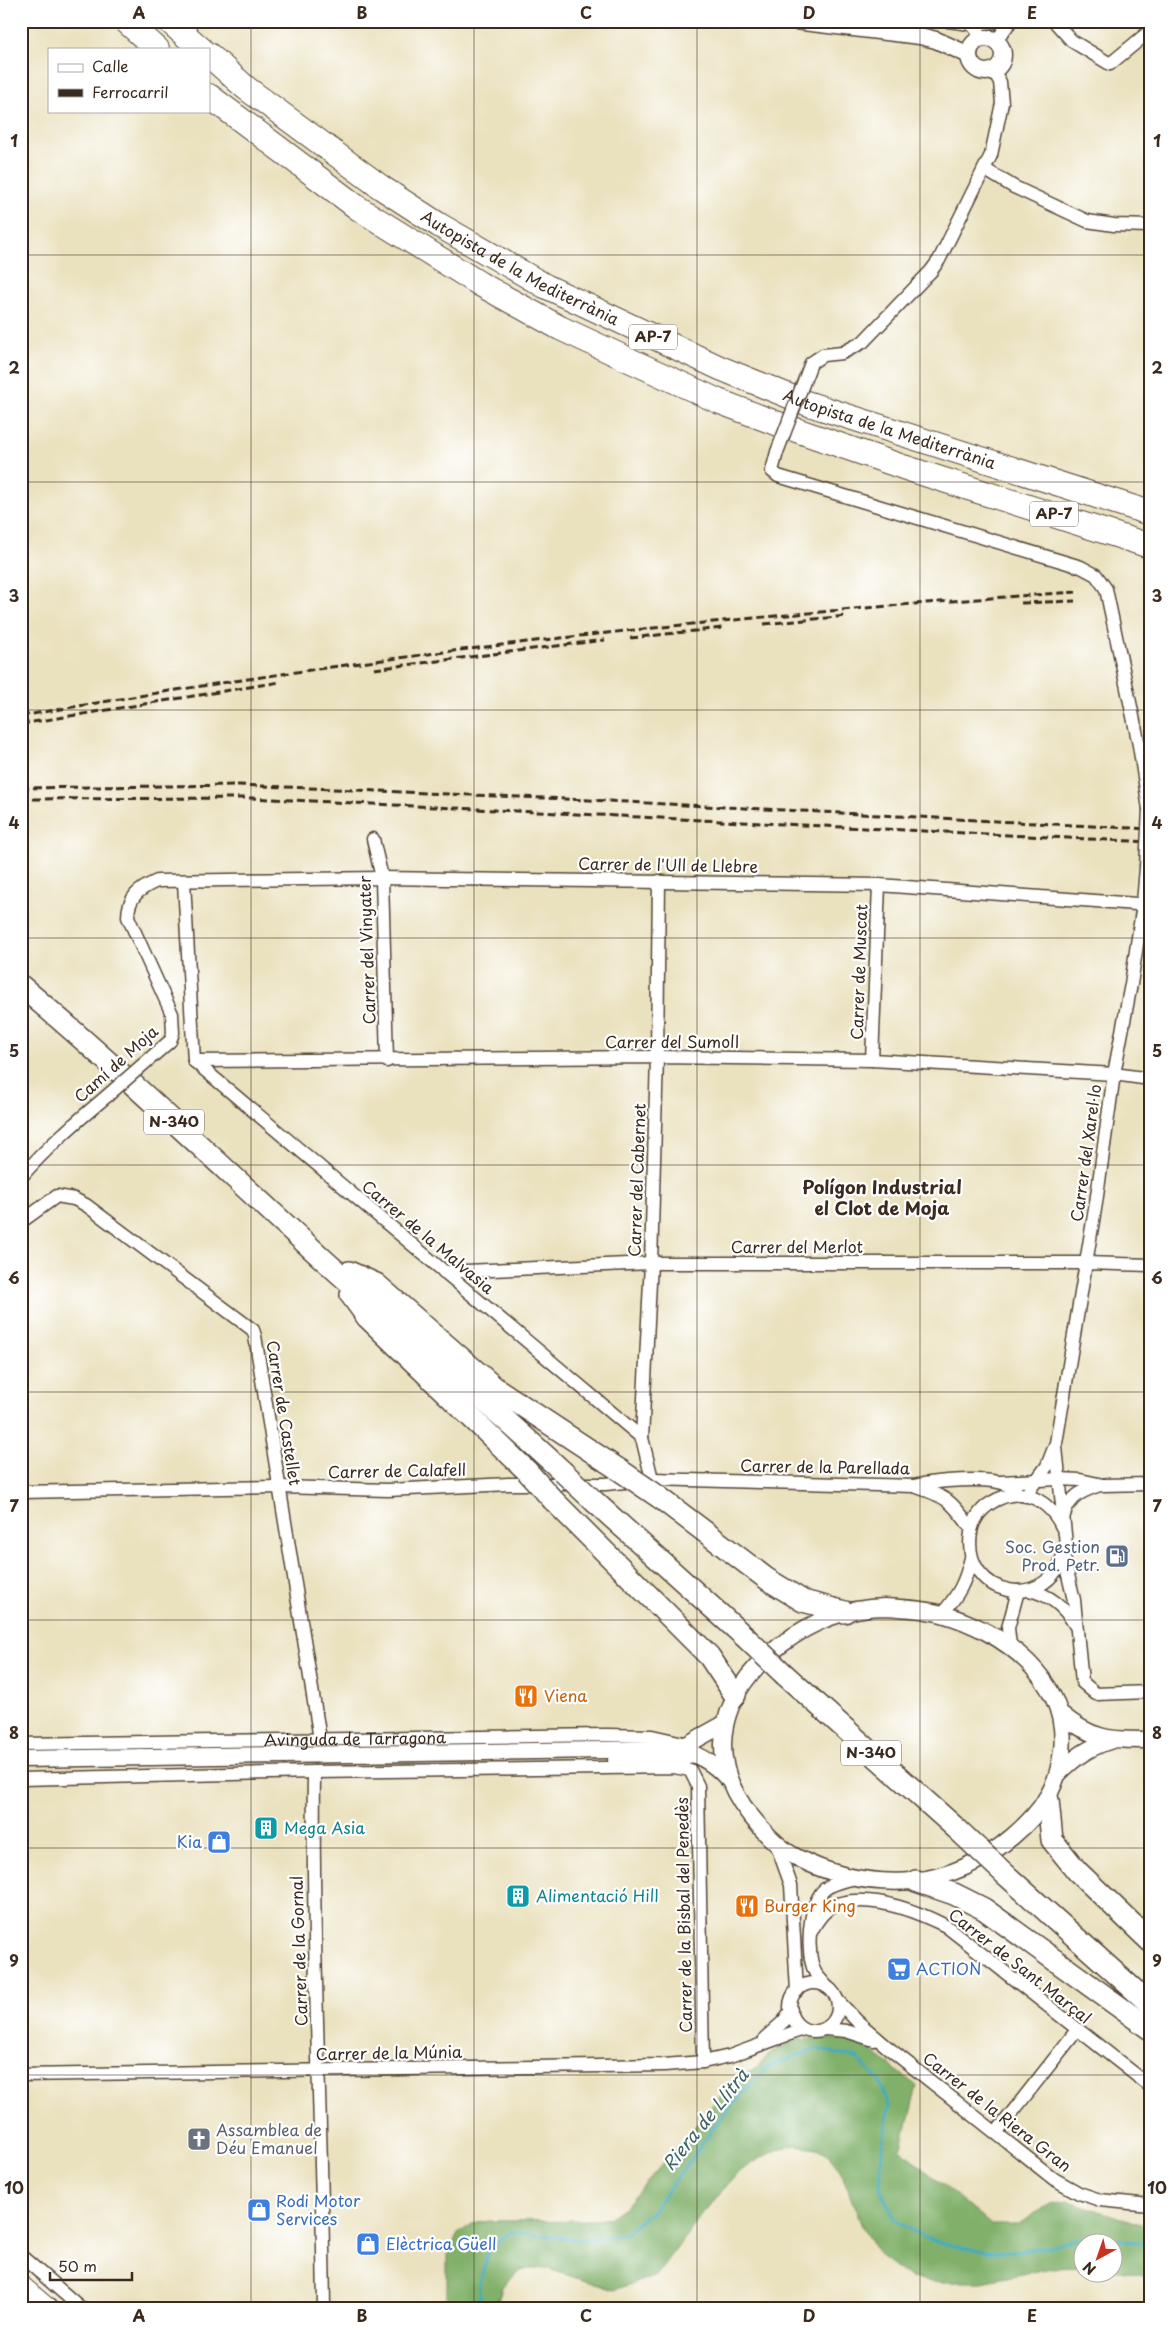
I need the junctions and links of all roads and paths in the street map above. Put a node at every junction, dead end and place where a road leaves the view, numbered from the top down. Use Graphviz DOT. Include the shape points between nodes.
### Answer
graph roads {
  1 [pos="126,21"];
  2 [pos="169,21"];
  3 [pos="795,21"];
  4 [pos="948,21"];
  5 [pos="1002,21"];
  6 [pos="1011,21"];
  7 [pos="1054,21"];
  8 [pos="971,24"];
  9 [pos="1148,32"];
  10 [pos="990,40"];
  11 [pos="156,48"];
  12 [pos="200,48"];
  13 [pos="969,55"];
  14 [pos="210,57"];
  15 [pos="993,70"];
  16 [pos="210,97"];
  17 [pos="984,169"];
  18 [pos="1150,226"];
  19 [pos="1150,513"];
  20 [pos="1150,546"];
  21 [pos="1149,809"];
  22 [pos="373,839"];
  23 [pos="382,878"];
  24 [pos="659,881"];
  25 [pos="184,882"];
  26 [pos="879,885"];
  27 [pos="1146,905"];
  28 [pos="21,986"];
  29 [pos="657,1058"];
  30 [pos="872,1060"];
  31 [pos="387,1061"];
  32 [pos="194,1062"];
  33 [pos="1114,1074"];
  34 [pos="1150,1078"];
  35 [pos="21,1177"];
  36 [pos="21,1222"];
  37 [pos="326,1261"];
  38 [pos="651,1263"];
  39 [pos="1085,1263"];
  40 [pos="1150,1265"];
  41 [pos="444,1272"];
  42 [pos="642,1438"];
  43 [pos="1056,1443"];
  44 [pos="1038,1479"];
  45 [pos="1059,1479"];
  46 [pos="996,1482"];
  47 [pos="1103,1484"];
  48 [pos="1150,1484"];
  49 [pos="914,1486"];
  50 [pos="280,1488"];
  51 [pos="655,1488"];
  52 [pos="21,1492"];
  53 [pos="1023,1495"];
  54 [pos="1063,1518"];
  55 [pos="971,1528"];
  56 [pos="1064,1531"];
  57 [pos="971,1558"];
  58 [pos="1064,1558"];
  59 [pos="1024,1591"];
  60 [pos="846,1612"];
  61 [pos="942,1614"];
  62 [pos="1077,1629"];
  63 [pos="1010,1646"];
  64 [pos="1150,1692"];
  65 [pos="735,1696"];
  66 [pos="1060,1713"];
  67 [pos="724,1724"];
  68 [pos="320,1739"];
  69 [pos="1112,1740"];
  70 [pos="1150,1740"];
  71 [pos="21,1744"];
  72 [pos="688,1744"];
  73 [pos="672,1749"];
  74 [pos="703,1758"];
  75 [pos="21,1759"];
  76 [pos="583,1768"];
  77 [pos="690,1770"];
  78 [pos="314,1772"];
  79 [pos="1057,1774"];
  80 [pos="21,1779"];
  81 [pos="729,1780"];
  82 [pos="1048,1800"];
  83 [pos="776,1843"];
  84 [pos="854,1878"];
  85 [pos="916,1880"];
  86 [pos="811,1932"];
  87 [pos="1150,1941"];
  88 [pos="826,1986"];
  89 [pos="797,1991"];
  90 [pos="838,2001"];
  91 [pos="1150,2004"];
  92 [pos="791,2010"];
  93 [pos="803,2029"];
  94 [pos="826,2029"];
  95 [pos="1150,2029"];
  96 [pos="1077,2030"];
  97 [pos="755,2046"];
  98 [pos="886,2046"];
  99 [pos="703,2062"];
  100 [pos="319,2070"];
  101 [pos="21,2075"];
  102 [pos="1150,2086"];
  103 [pos="996,2133"];
  104 [pos="1150,2205"];
  105 [pos="21,2256"];
  106 [pos="21,2285"];
  107 [pos="49,2309"];
  108 [pos="82,2309"];
  109 [pos="324,2309"];
  1 -- 11 [label="highway"];
  2 -- 12 [label="highway"];
  3 -- 13 [label="street" via="920,36"];
  4 -- 8 [label="street"];
  5 -- 8 [label="street"];
  6 -- 10 [label="street"];
  7 -- 9 [label="street" via="1072,41 1110,64"];
  8 -- 10 [label="street"];
  10 -- 13 [label="street" via="975,42"];
  10 -- 15 [label="street" via="1002,49 1002,59"];
  13 -- 15 [label="street" via="977,69"];
  14 -- 19 [label="highway, Autopista de la Mediterrània / AP-7" via="246,88 382,188 545,286 720,368 806,403"];
  15 -- 17 [label="street" via="1000,82 1002,103 991,155"];
  16 -- 20 [label="highway, Autopista de la Mediterrània / AP-7" via="366,213 480,284 560,328 718,401 773,422"];
  17 -- 18 [label="street" via="1014,187 1087,221 1114,226"];
  17 -- 21 [label="street, Carrer del Xarel·lo, bridge" via="931,271 863,342 842,353 823,355 811,362 772,471 778,476 1081,566 1096,576 1106,590"];
  21 -- 27 [label="street, Carrer del Xarel·lo, bridge"];
  22 -- 23 [label="street, Carrer del Vinyater"];
  23 -- 24 [label="street, Carrer de l'Ull de Llebre"];
  23 -- 25 [label="street, Carrer de l'Ull de Llebre"];
  23 -- 31 [label="street, Carrer del Vinyater"];
  24 -- 26 [label="street, Carrer de l'Ull de Llebre"];
  24 -- 29 [label="street, Carrer del Cabernet"];
  25 -- 32 [label="street"];
  25 -- 35 [label="street, Camí de Moja, bridge" via="157,882 143,887 128,906 128,917 172,1014 170,1041 65,1131"];
  26 -- 27 [label="street, Carrer de l'Ull de Llebre"];
  26 -- 30 [label="street, Carrer de Muscat"];
  27 -- 33 [label="street, Carrer del Xarel·lo"];
  28 -- 37 [label="highway, N-340"];
  29 -- 30 [label="street, Carrer del Sumoll"];
  29 -- 31 [label="street, Carrer del Sumoll"];
  29 -- 38 [label="street, Carrer del Cabernet"];
  30 -- 33 [label="street, Carrer del Sumoll"];
  31 -- 32 [label="street, Carrer del Sumoll"];
  32 -- 41 [label="street, Carrer de la Malvasia"];
  33 -- 34 [label="street, Carrer del Sumoll"];
  33 -- 39 [label="street, Carrer del Xarel·lo"];
  36 -- 50 [label="street, Carrer de Castellet" via="57,1196 74,1199 253,1330"];
  37 -- 51 [label="highway, bridge" via="376,1284 494,1387 618,1468"];
  37 -- 65 [label="highway, bridge" via="367,1317 527,1471 710,1656"];
  37 -- 91 [label="highway, N-340, bridge" via="500,1414"];
  38 -- 39 [label="street, Carrer del Merlot"];
  38 -- 41 [label="street, Carrer del Merlot"];
  38 -- 42 [label="street, Carrer del Cabernet"];
  39 -- 40 [label="street, Carrer del Merlot"];
  39 -- 43 [label="street, Carrer del Xarel·lo"];
  41 -- 42 [label="street, Carrer de la Malvasia"];
  42 -- 51 [label="street, Carrer del Cabernet"];
  43 -- 44 [label="street"];
  43 -- 45 [label="street"];
  44 -- 45 [label="street, Carrer de la Parellada"];
  44 -- 46 [label="street, Carrer de la Parellada"];
  44 -- 53 [label="street"];
  45 -- 47 [label="street, Carrer de la Parellada"];
  45 -- 54 [label="street"];
  46 -- 49 [label="street, Carrer de la Parellada" via="939,1482"];
  46 -- 53 [label="street, Carrer de la Parellada"];
  47 -- 48 [label="street, Carrer de la Parellada"];
  47 -- 54 [label="street, Carrer de la Parellada" via="1083,1491 1071,1500"];
  49 -- 51 [label="street, Carrer de la Parellada"];
  49 -- 55 [label="street" via="942,1495 957,1508"];
  50 -- 51 [label="street, Carrer de Calafell" via="388,1490 509,1484 606,1484"];
  50 -- 52 [label="street, Carrer de Calafell"];
  50 -- 68 [label="street, Carrer de Castellet"];
  51 -- 60 [label="highway" via="767,1578 803,1601"];
  53 -- 55 [label="street" via="1005,1496 990,1503"];
  53 -- 56 [label="street" via="1036,1498 1049,1507"];
  54 -- 56 [label="street"];
  55 -- 57 [label="street"];
  56 -- 58 [label="street"];
  57 -- 59 [label="street" via="978,1572 989,1582 1003,1589"];
  57 -- 61 [label="street" via="966,1581"];
  58 -- 59 [label="street" via="1051,1578"];
  58 -- 62 [label="street"];
  59 -- 62 [label="street" via="1043,1594 1055,1601"];
  59 -- 63 [label="street" via="1008,1628"];
  60 -- 61 [label="street" via="884,1607"];
  60 -- 65 [label="street" via="786,1640 768,1654"];
  61 -- 63 [label="street" via="967,1623"];
  62 -- 64 [label="street" via="1082,1682 1096,1694"];
  63 -- 66 [label="street" via="1041,1676"];
  65 -- 67 [label="street"];
  66 -- 69 [label="street" via="1091,1735"];
  66 -- 79 [label="street" via="1063,1742"];
  67 -- 72 [label="street, Avinguda de Tarragona"];
  67 -- 81 [label="street" via="723,1750"];
  68 -- 71 [label="street, Avinguda de Tarragona"];
  68 -- 72 [label="street, Avinguda de Tarragona" via="607,1735 652,1736"];
  69 -- 70 [label="street"];
  69 -- 79 [label="street" via="1090,1747"];
  72 -- 73 [label="street, Avinguda de Tarragona"];
  73 -- 74 [label="street, Avinguda de Tarragona" via="688,1751"];
  73 -- 75 [label="street, Avinguda de Tarragona"];
  74 -- 76 [label="street, Avinguda de Tarragona" via="613,1760"];
  74 -- 81 [label="street, Avinguda de Tarragona" via="719,1768"];
  76 -- 77 [label="street, Avinguda de Tarragona" via="674,1767"];
  76 -- 78 [label="street, Avinguda de Tarragona"];
  77 -- 99 [label="street, Carrer de la Bisbal del Penedès" via="698,1786"];
  78 -- 80 [label="street, Avinguda de Tarragona"];
  78 -- 100 [label="street, Carrer de la Gornal" via="313,1890"];
  79 -- 82 [label="street"];
  81 -- 83 [label="street" via="748,1812"];
  82 -- 85 [label="street" via="1022,1828 986,1856 963,1869"];
  82 -- 87 [label="highway" via="1052,1840 1077,1871"];
  83 -- 84 [label="street" via="802,1860"];
  83 -- 89 [label="street" via="792,1885"];
  84 -- 85 [label="street" via="895,1882"];
  84 -- 86 [label="street" via="825,1889 817,1898 811,1916"];
  85 -- 95 [label="highway" via="984,1909"];
  86 -- 88 [label="street" via="812,1964"];
  86 -- 96 [label="street, Carrer de Sant Marçal" via="817,1920 840,1903 885,1904 916,1911 946,1926"];
  88 -- 89 [label="street" via="807,1984"];
  88 -- 90 [label="street"];
  89 -- 92 [label="street" via="790,2004"];
  90 -- 94 [label="street" via="836,2020"];
  90 -- 98 [label="street, Carrer de la Riera Gran"];
  92 -- 93 [label="street" via="795,2022"];
  92 -- 97 [label="street, Carrer de la Múnia" via="784,2021"];
  93 -- 94 [label="street"];
  93 -- 97 [label="street, Carrer de la Múnia"];
  94 -- 98 [label="street, Carrer de la Riera Gran" via="868,2037"];
  96 -- 102 [label="street, Carrer de Sant Marçal"];
  96 -- 103 [label="street"];
  97 -- 99 [label="street, Carrer de la Múnia"];
  98 -- 103 [label="street, Carrer de la Riera Gran"];
  99 -- 100 [label="street, Carrer de la Múnia"];
  100 -- 101 [label="street, Carrer de la Múnia"];
  100 -- 109 [label="street, Carrer de la Gornal"];
  103 -- 104 [label="street, Carrer de la Riera Gran" via="1054,2179 1079,2193 1100,2200"];
  105 -- 108 [label="street"];
  106 -- 107 [label="main road"];
}
